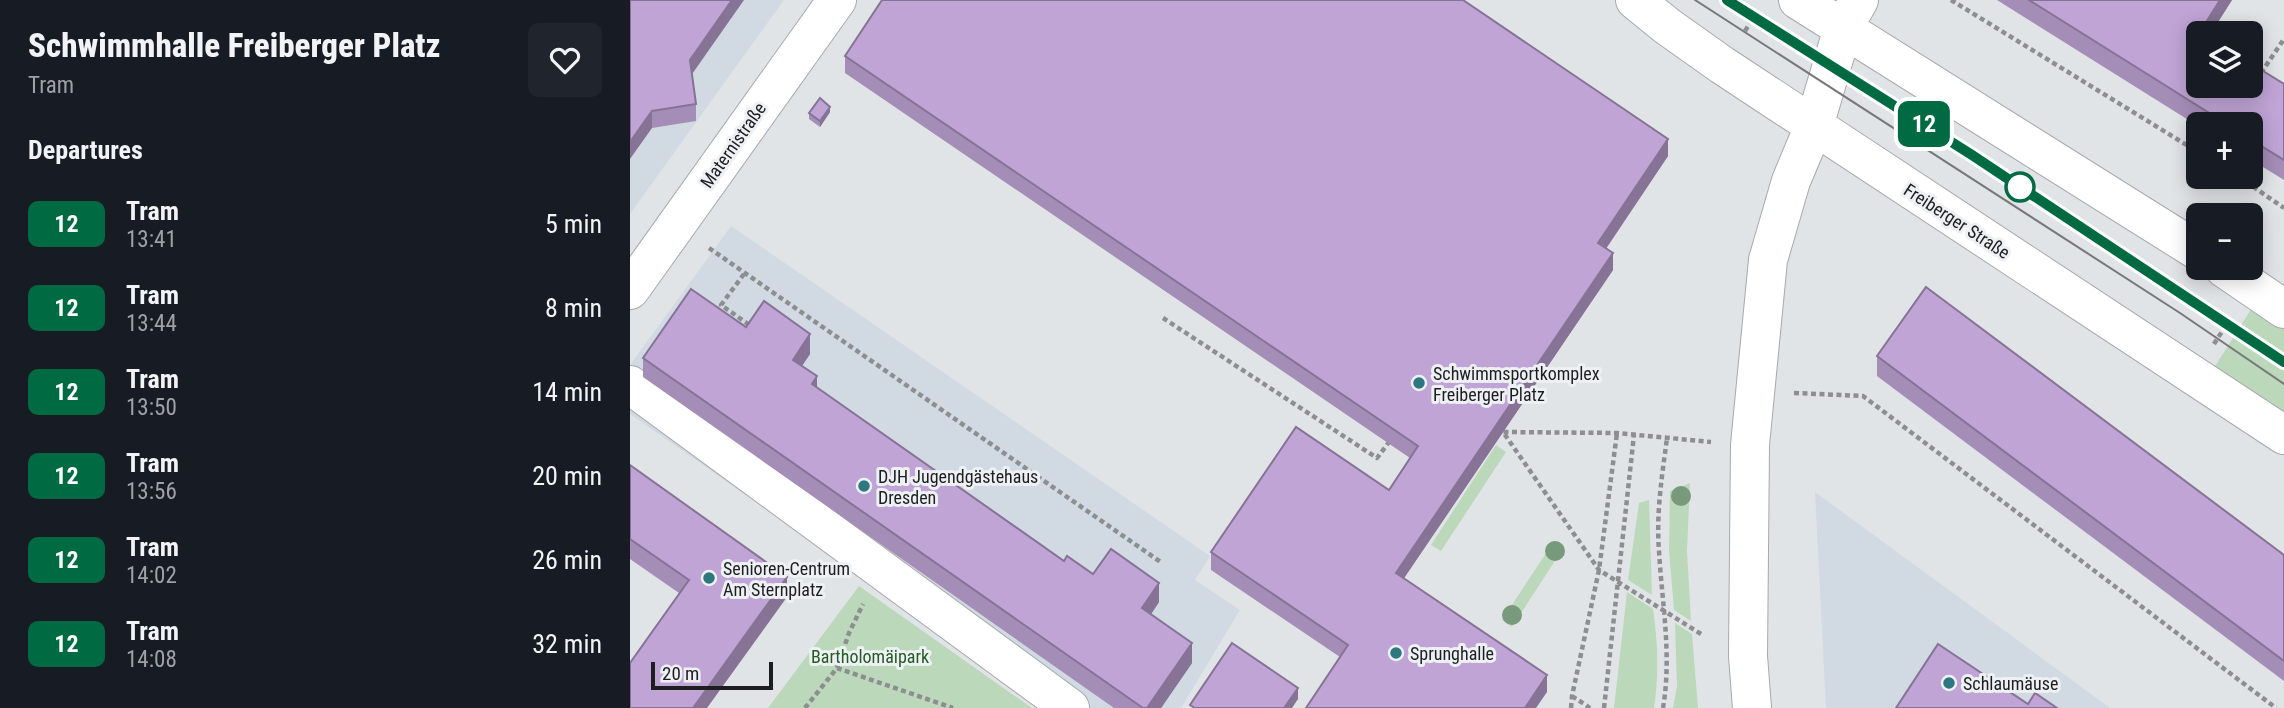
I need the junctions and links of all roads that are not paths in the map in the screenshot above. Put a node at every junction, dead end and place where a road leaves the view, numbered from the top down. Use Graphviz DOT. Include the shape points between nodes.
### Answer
graph roads {
  1 [pos="837,0"];
  2 [pos="1635,0"];
  3 [pos="1798,0"];
  4 [pos="1851,14"];
  5 [pos="1814,126"];
  6 [pos="2186,243"];
  7 [pos="2258,280"];
  8 [pos="630,290"];
  9 [pos="2284,309"];
  10 [pos="630,385"];
  11 [pos="2284,435"];
  12 [pos="1070,708"];
  13 [pos="1752,708"];
  1 -- 8 [label="street, Maternistraße"];
  2 -- 5 [label="street, Freiberger Straße"];
  3 -- 4 [label="street"];
  4 -- 5 [label="street"];
  4 -- 6 [label="street"];
  5 -- 11 [label="street, Freiberger Straße"];
  5 -- 13 [label="street" via="1791,181 1768,260 1750,445 1748,656"];
  7 -- 9 [label="street"];
  10 -- 12 [label="street"];
}
